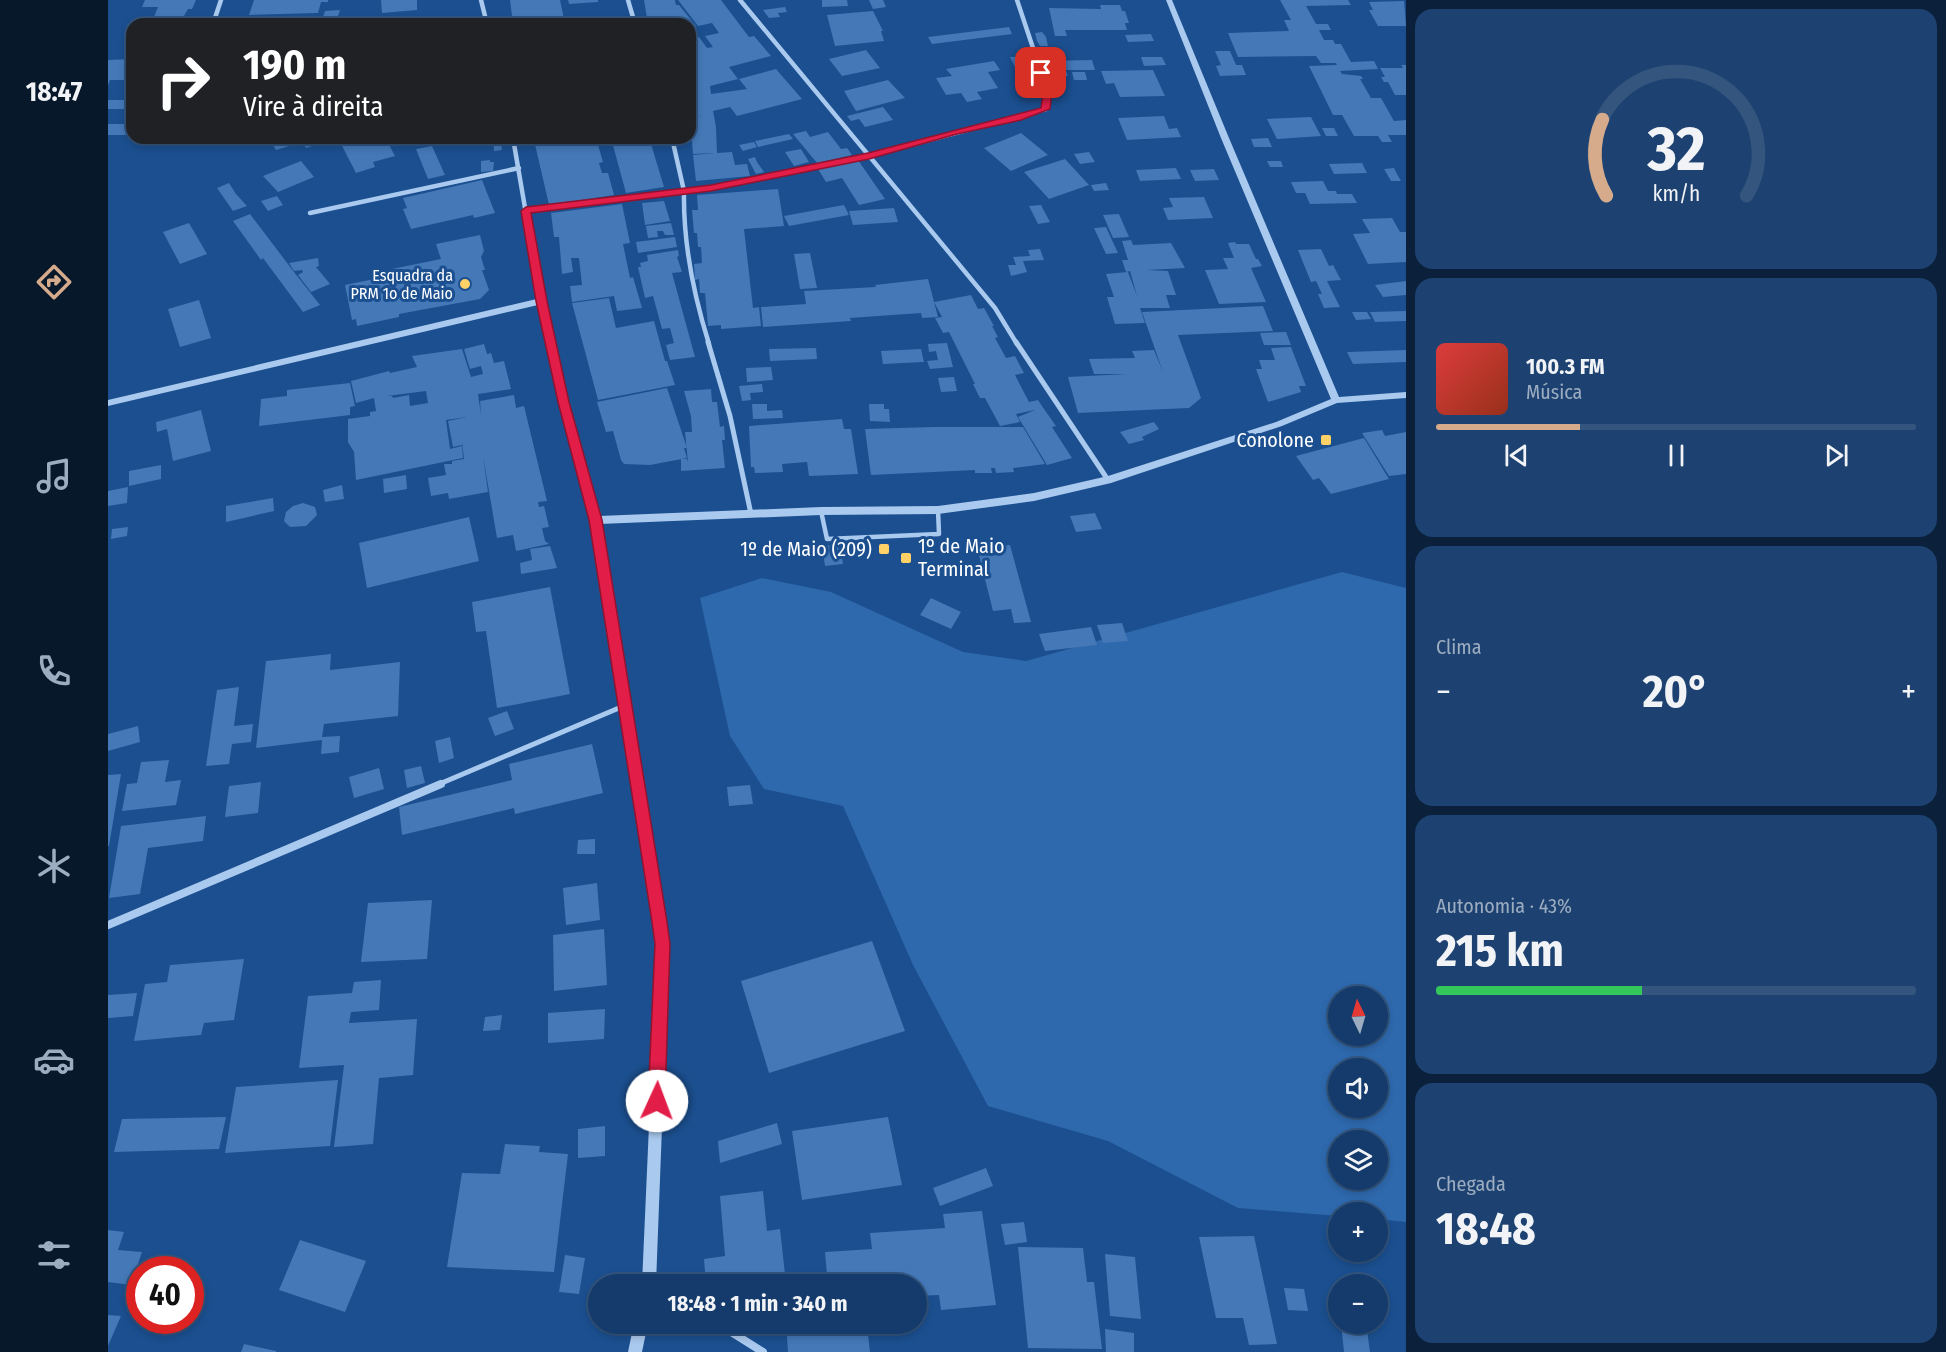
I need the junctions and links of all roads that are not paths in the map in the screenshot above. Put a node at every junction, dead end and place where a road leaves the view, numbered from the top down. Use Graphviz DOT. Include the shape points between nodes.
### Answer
graph roads {
  1 [pos="221,0"];
  2 [pos="481,0"];
  3 [pos="628,0"];
  4 [pos="740,0"];
  5 [pos="1017,0"];
  6 [pos="1169,0"];
  7 [pos="215,18"];
  8 [pos="486,18"];
  9 [pos="633,18"];
  10 [pos="514,144"];
  11 [pos="673,144"];
  12 [pos="869,156"];
  13 [pos="519,168"];
  14 [pos="684,191"];
  15 [pos="526,211"];
  16 [pos="310,213"];
  17 [pos="541,301"];
  18 [pos="1406,395"];
  19 [pos="1336,400"];
  20 [pos="108,403"];
  21 [pos="1108,480"];
  22 [pos="938,510"];
  23 [pos="821,511"];
  24 [pos="751,514"];
  25 [pos="596,520"];
  26 [pos="626,705"];
  27 [pos="108,925"];
  28 [pos="651,1274"];
  29 [pos="639,1334"];
  30 [pos="734,1334"];
  31 [pos="635,1352"];
  32 [pos="762,1352"];
  1 -- 7 [label="street"];
  2 -- 8 [label="street"];
  3 -- 9 [label="street"];
  4 -- 12 [label="street"];
  5 -- 12 [label="street" via="1048,93 1046,109"];
  6 -- 19 [label="street"];
  10 -- 13 [label="street"];
  11 -- 14 [label="street"];
  12 -- 14 [label="street"];
  12 -- 21 [label="street" via="995,308"];
  13 -- 15 [label="street"];
  13 -- 16 [label="street"];
  14 -- 15 [label="street"];
  14 -- 24 [label="street" via="682,219 687,266 726,402"];
  15 -- 17 [label="street"];
  17 -- 20 [label="street"];
  17 -- 25 [label="street" via="563,402"];
  18 -- 19 [label="street"];
  19 -- 21 [label="street" via="1279,424"];
  21 -- 22 [label="street"];
  22 -- 23 [label="street"];
  22 -- 23 [label="lane" via="939,534 827,539"];
  23 -- 24 [label="street"];
  24 -- 25 [label="street"];
  25 -- 26 [label="street"];
  26 -- 27 [label="street"];
  26 -- 28 [label="street" via="663,944"];
  29 -- 31 [label="street"];
  30 -- 32 [label="street"];
}
